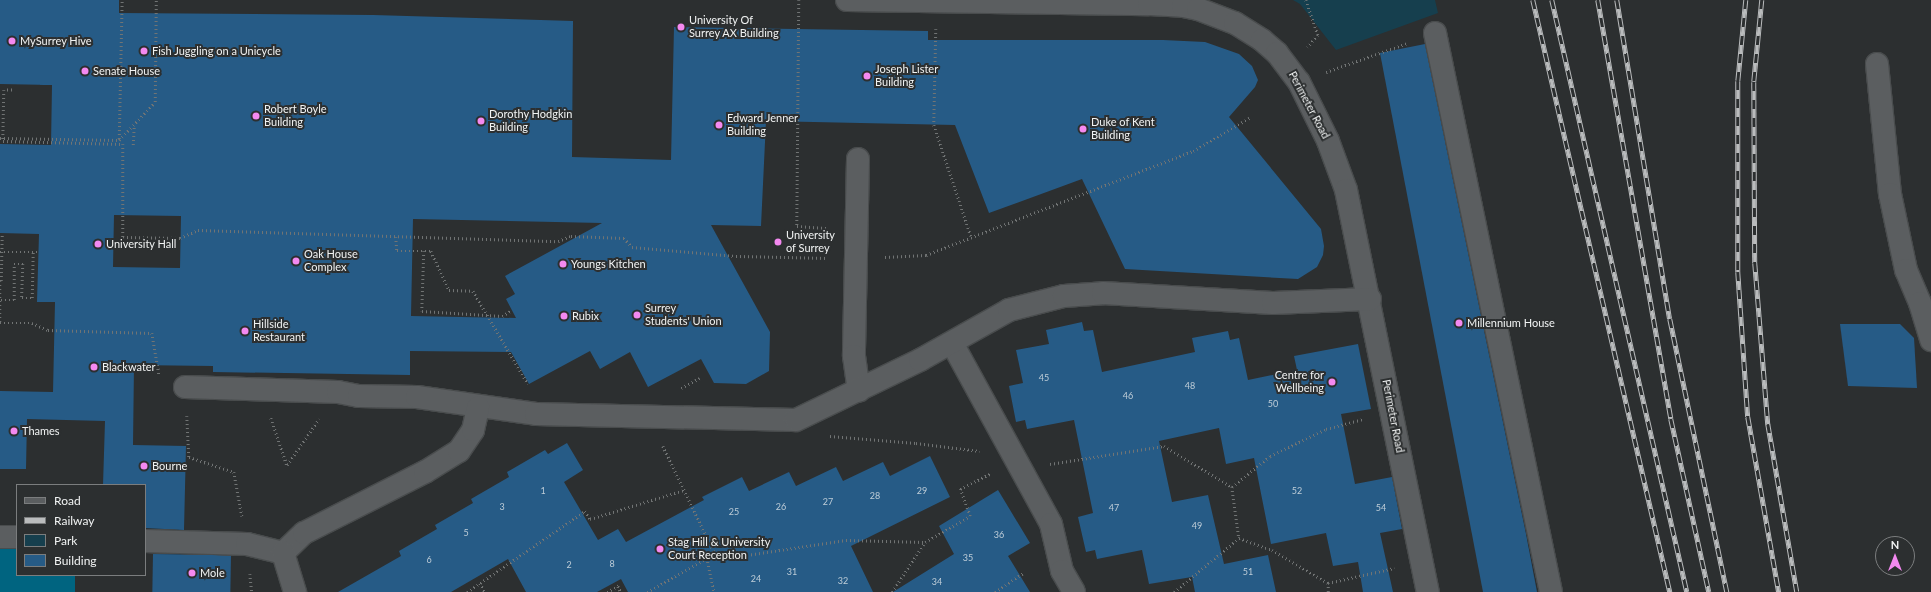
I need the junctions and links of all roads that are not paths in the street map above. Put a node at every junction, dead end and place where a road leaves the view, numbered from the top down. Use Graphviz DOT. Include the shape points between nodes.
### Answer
graph roads {
  1 [pos="847,0"];
  2 [pos="936,0"];
  3 [pos="1435,33"];
  4 [pos="1877,64"];
  5 [pos="858,159"];
  6 [pos="1370,299"];
  7 [pos="1931,340"];
  8 [pos="952,343"];
  9 [pos="185,388"];
  10 [pos="860,391"];
  11 [pos="478,408"];
  12 [pos="0,537"];
  13 [pos="16,538"];
  14 [pos="146,541"];
  15 [pos="283,554"];
  16 [pos="295,592"];
  17 [pos="1074,592"];
  18 [pos="1428,592"];
  19 [pos="1551,592"];
  1 -- 2 [label="street, Perimeter Road"];
  2 -- 6 [label="street, Perimeter Road" via="1149,4 1198,9 1249,31 1277,53 1294,75 1328,141 1346,190"];
  3 -- 19 [label="street"];
  4 -- 7 [label="street" via="1892,209 1906,270 1920,303"];
  5 -- 10 [label="street" via="854,356"];
  6 -- 8 [label="street" via="1272,303 1104,293 1064,296 1009,310"];
  6 -- 18 [label="street, Perimeter Road"];
  8 -- 10 [label="street"];
  8 -- 17 [label="street" via="1051,524 1062,571"];
  9 -- 11 [label="street" via="416,397"];
  10 -- 11 [label="street" via="796,420 536,414"];
  11 -- 15 [label="street" via="473,430 459,451 425,472 304,534"];
  12 -- 13 [label="street"];
  14 -- 15 [label="street" via="247,544"];
  15 -- 16 [label="street"];
}
